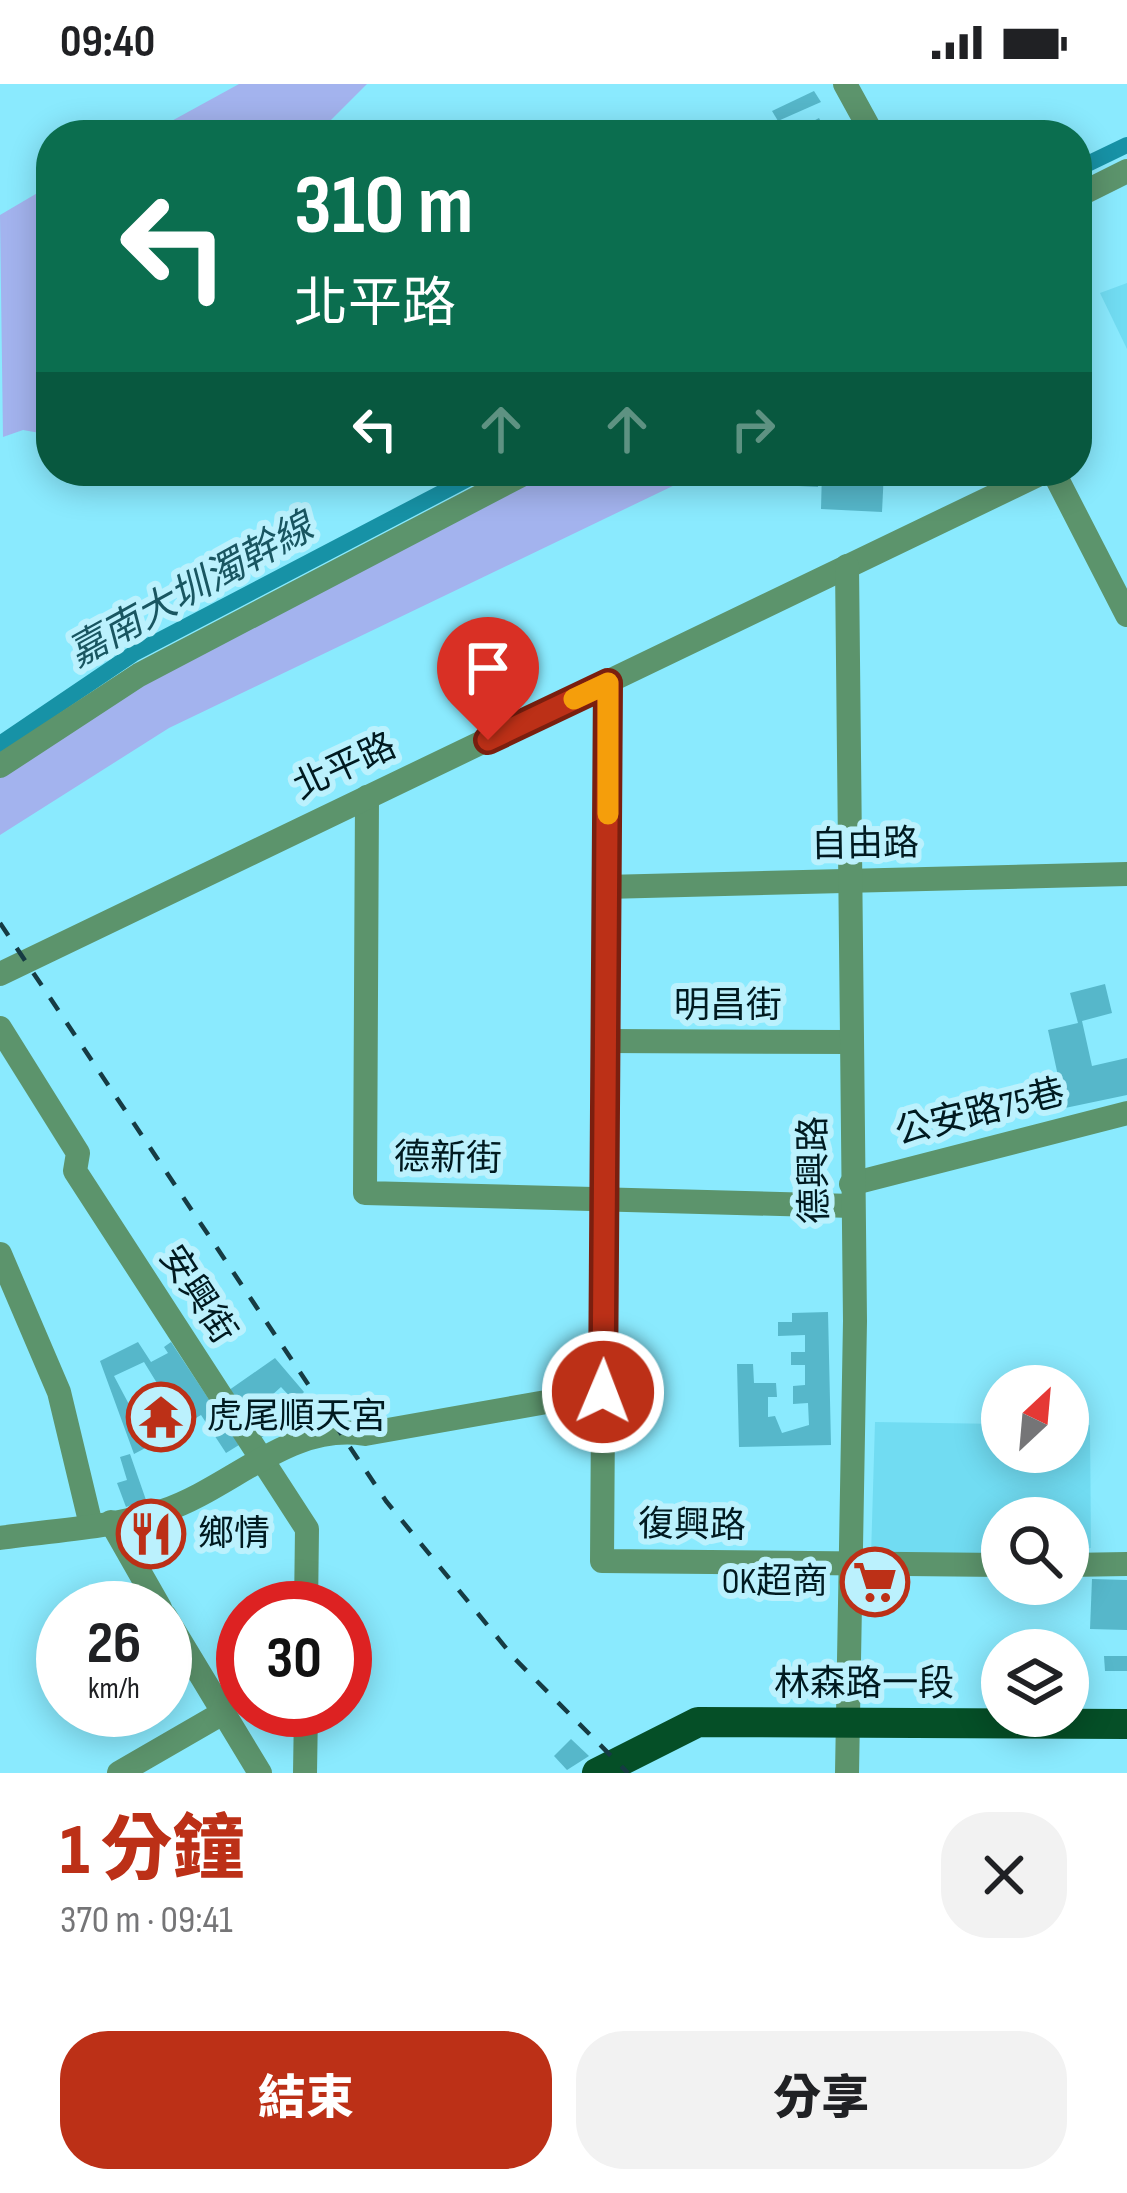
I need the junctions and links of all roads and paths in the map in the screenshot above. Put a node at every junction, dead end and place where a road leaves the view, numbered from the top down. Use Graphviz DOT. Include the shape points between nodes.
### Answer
graph roads {
  1 [pos="845,84"];
  2 [pos="865,120"];
  3 [pos="1127,171"];
  4 [pos="1092,188"];
  5 [pos="500,486"];
  6 [pos="1017,486"];
  7 [pos="1057,486"];
  8 [pos="847,566"];
  9 [pos="1127,615"];
  10 [pos="608,683"];
  11 [pos="0,766"];
  12 [pos="367,797"];
  13 [pos="1127,874"];
  14 [pos="850,882"];
  15 [pos="605,887"];
  16 [pos="0,974"];
  17 [pos="0,1028"];
  18 [pos="606,1041"];
  19 [pos="850,1042"];
  20 [pos="1127,1113"];
  21 [pos="852,1195"];
  22 [pos="605,1199"];
  23 [pos="0,1254"];
  24 [pos="603,1392"];
  25 [pos="261,1461"];
  26 [pos="101,1524"];
  27 [pos="0,1538"];
  28 [pos="1089,1564"];
  29 [pos="1127,1564"];
  30 [pos="852,1565"];
  31 [pos="981,1565"];
  32 [pos="141,1581"];
  33 [pos="306,1581"];
  34 [pos="192,1664"];
  35 [pos="216,1707"];
  36 [pos="216,1716"];
  37 [pos="848,1723"];
  38 [pos="1127,1724"];
  39 [pos="236,1737"];
  40 [pos="306,1737"];
  41 [pos="604,1769"];
  42 [pos="119,1773"];
  43 [pos="260,1773"];
  44 [pos="305,1773"];
  45 [pos="847,1773"];
  1 -- 2 [label="street"];
  3 -- 4 [label="street"];
  5 -- 11 [label="street" via="139,675"];
  6 -- 8 [label="street, 北平路"];
  7 -- 9 [label="street"];
  8 -- 10 [label="street, 北平路"];
  8 -- 14 [label="street, 德興路"];
  10 -- 12 [label="street, 北平路"];
  10 -- 15 [label="street"];
  12 -- 16 [label="street, 北平路"];
  12 -- 22 [label="street, 德新街" via="365,1193"];
  13 -- 14 [label="street, 自由路"];
  14 -- 15 [label="street, 自由路"];
  14 -- 19 [label="street, 德興路"];
  15 -- 18 [label="street"];
  17 -- 25 [label="street, 安興街" via="79,1153 75,1171"];
  18 -- 19 [label="street, 明昌街"];
  18 -- 22 [label="street"];
  19 -- 21 [label="street, 德興路"];
  20 -- 21 [label="street, 公安路75巷"];
  21 -- 22 [label="street, 德新街"];
  21 -- 30 [label="street, 德興路"];
  22 -- 24 [label="street"];
  23 -- 26 [label="street" via="59,1393"];
  24 -- 25 [label="street" via="365,1435 333,1430"];
  24 -- 30 [label="street, 復興路" via="602,1561"];
  25 -- 26 [label="street" via="170,1508"];
  25 -- 33 [label="street, 安興街" via="307,1529"];
  26 -- 27 [label="street"];
  26 -- 32 [label="street"];
  28 -- 29 [label="street"];
  30 -- 31 [label="street, 復興路"];
  30 -- 37 [label="street, 德興路"];
  34 -- 35 [label="street"];
  36 -- 42 [label="street"];
  37 -- 38 [label="main road, 林森路一段"];
  37 -- 41 [label="main road, 林森路一段" via="698,1722"];
  37 -- 45 [label="street, 德興路"];
  39 -- 43 [label="street"];
  40 -- 44 [label="street"];
}
